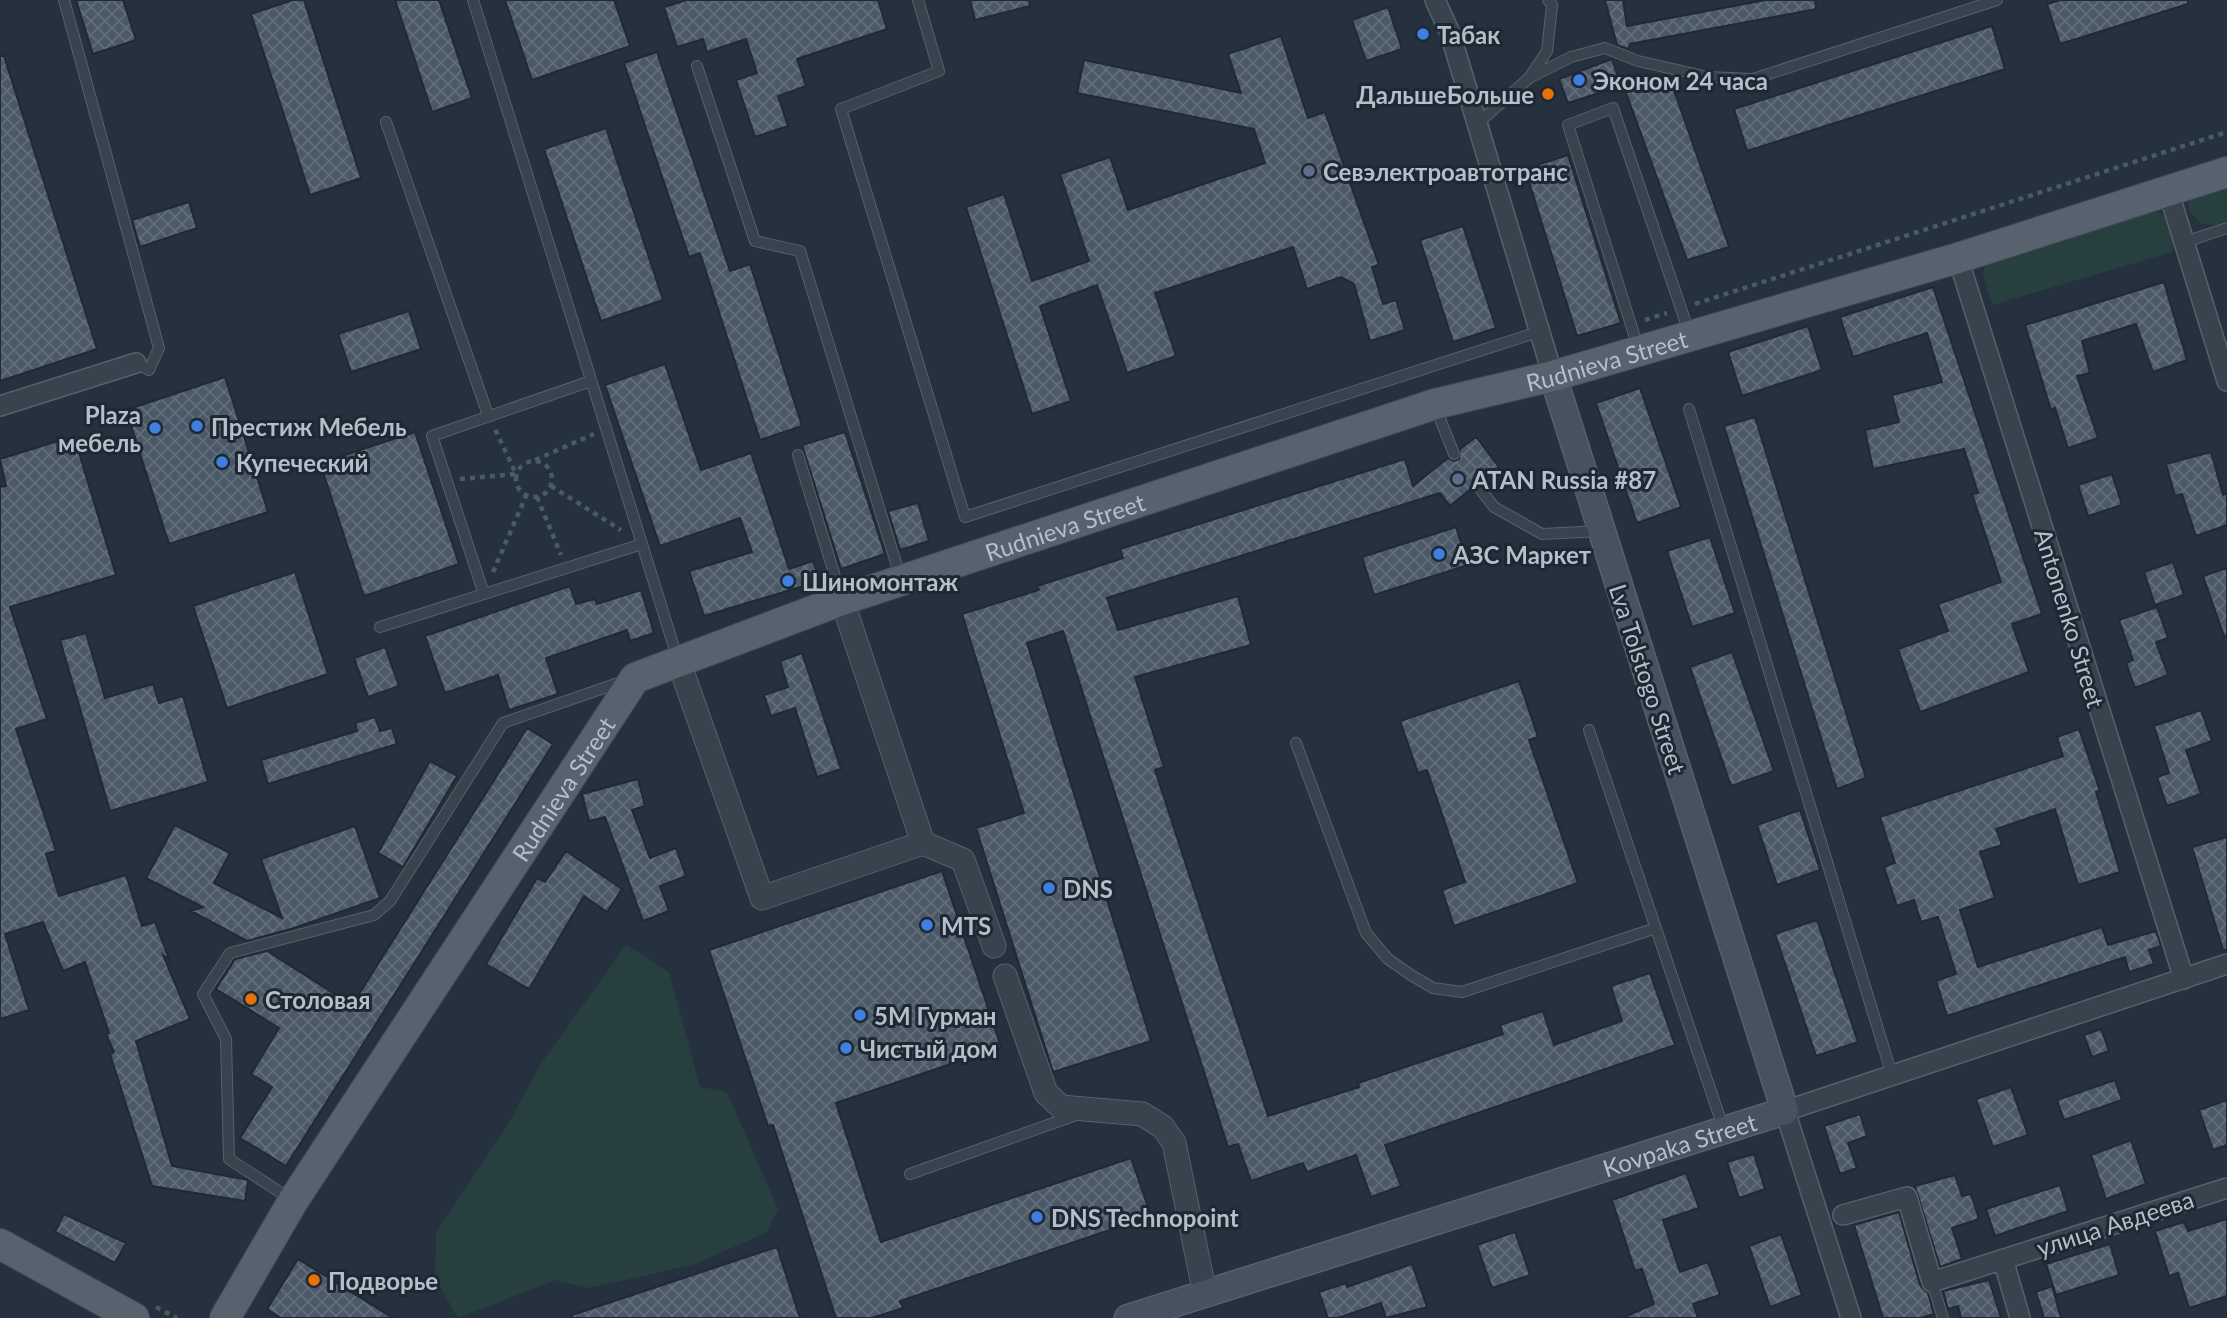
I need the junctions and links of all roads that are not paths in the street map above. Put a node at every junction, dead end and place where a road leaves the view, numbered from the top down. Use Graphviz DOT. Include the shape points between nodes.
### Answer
graph roads {
  1 [pos="64,0"];
  2 [pos="473,0"];
  3 [pos="918,0"];
  4 [pos="1435,0"];
  5 [pos="1548,0"];
  6 [pos="1997,0"];
  7 [pos="698,66"];
  8 [pos="1529,78"];
  9 [pos="386,122"];
  10 [pos="1475,125"];
  11 [pos="2227,172"];
  12 [pos="2168,190"];
  13 [pos="2227,228"];
  14 [pos="2185,242"];
  15 [pos="1958,258"];
  16 [pos="1685,322"];
  17 [pos="1538,332"];
  18 [pos="1635,338"];
  19 [pos="136,363"];
  20 [pos="1553,376"];
  21 [pos="591,381"];
  22 [pos="2227,382"];
  23 [pos="1435,404"];
  24 [pos="0,406"];
  25 [pos="1689,409"];
  26 [pos="488,415"];
  27 [pos="1454,454"];
  28 [pos="798,455"];
  29 [pos="1477,485"];
  30 [pos="1601,531"];
  31 [pos="642,544"];
  32 [pos="902,581"];
  33 [pos="484,594"];
  34 [pos="842,600"];
  35 [pos="380,627"];
  36 [pos="678,660"];
  37 [pos="635,677"];
  38 [pos="1589,730"];
  39 [pos="1296,743"];
  40 [pos="923,843"];
  41 [pos="1656,928"];
  42 [pos="994,946"];
  43 [pos="2227,964"];
  44 [pos="1005,976"];
  45 [pos="2183,979"];
  46 [pos="1892,1075"];
  47 [pos="1086,1111"];
  48 [pos="1785,1111"];
  49 [pos="1724,1130"];
  50 [pos="910,1174"];
  51 [pos="2227,1188"];
  52 [pos="293,1201"];
  53 [pos="1843,1215"];
  54 [pos="0,1244"];
  55 [pos="2003,1259"];
  56 [pos="1932,1282"];
  57 [pos="1205,1294"];
  58 [pos="134,1318"];
  59 [pos="225,1318"];
  60 [pos="1128,1318"];
  61 [pos="1850,1318"];
  62 [pos="1942,1318"];
  63 [pos="2020,1318"];
  1 -- 19 [label="lane" via="159,348 149,370"];
  2 -- 21 [label="lane"];
  3 -- 17 [label="lane" via="939,71 841,109 965,517"];
  4 -- 10 [label="street, Lva Tolstogo Street" via="1450,33"];
  5 -- 8 [label="lane" via="1552,5 1547,51"];
  6 -- 8 [label="lane" via="1753,79 1708,76 1638,61 1605,48 1572,57"];
  7 -- 32 [label="lane" via="755,242 800,251"];
  8 -- 10 [label="lane"];
  9 -- 26 [label="lane"];
  10 -- 17 [label="street, Lva Tolstogo Street"];
  11 -- 12 [label="main road, Rudnieva Street"];
  12 -- 14 [label="street"];
  12 -- 15 [label="main road, Rudnieva Street"];
  13 -- 14 [label="lane"];
  14 -- 22 [label="street"];
  15 -- 16 [label="main road, Rudnieva Street"];
  15 -- 45 [label="street, Antonenko Street"];
  16 -- 18 [label="main road, Rudnieva Street"];
  16 -- 18 [label="lane" via="1613,108 1568,125"];
  17 -- 20 [label="street, Lva Tolstogo Street"];
  18 -- 20 [label="main road, Rudnieva Street"];
  19 -- 24 [label="street"];
  20 -- 23 [label="main road, Rudnieva Street"];
  20 -- 30 [label="main road, Lva Tolstogo Street"];
  21 -- 26 [label="lane"];
  21 -- 31 [label="lane"];
  23 -- 27 [label="lane"];
  23 -- 32 [label="main road, Rudnieva Street"];
  25 -- 46 [label="lane"];
  26 -- 33 [label="lane" via="432,436"];
  28 -- 34 [label="lane"];
  29 -- 30 [label="lane" via="1494,507 1542,534"];
  30 -- 48 [label="main road, Lva Tolstogo Street"];
  31 -- 33 [label="lane"];
  31 -- 36 [label="lane"];
  32 -- 34 [label="main road, Rudnieva Street"];
  33 -- 35 [label="lane"];
  34 -- 36 [label="main road, Rudnieva Street"];
  34 -- 40 [label="street"];
  36 -- 37 [label="main road, Rudnieva Street"];
  36 -- 40 [label="street" via="762,898"];
  37 -- 52 [label="main road, Rudnieva Street"];
  37 -- 52 [label="lane" via="503,723 390,901 373,915 230,953 203,994 226,1039 229,1159"];
  38 -- 41 [label="lane"];
  39 -- 41 [label="lane" via="1366,933 1388,960 1433,988 1462,992"];
  40 -- 42 [label="street" via="963,860"];
  41 -- 49 [label="lane"];
  43 -- 45 [label="street, Kovpaka Street"];
  44 -- 47 [label="street" via="1046,1093 1062,1107"];
  45 -- 46 [label="street, Kovpaka Street"];
  46 -- 48 [label="street, Kovpaka Street"];
  47 -- 50 [label="lane"];
  47 -- 57 [label="street" via="1142,1114 1163,1127 1174,1143"];
  48 -- 49 [label="main road, Kovpaka Street"];
  48 -- 61 [label="street, Lva Tolstogo Street"];
  49 -- 57 [label="main road, Kovpaka Street"];
  51 -- 55 [label="street, улица Авдеева"];
  52 -- 59 [label="main road, Rudnieva Street"];
  53 -- 56 [label="street" via="1906,1197"];
  54 -- 58 [label="main road"];
  55 -- 56 [label="street, улица Авдеева"];
  55 -- 63 [label="street"];
  56 -- 62 [label="lane"];
  57 -- 60 [label="main road, Kovpaka Street"];
}
